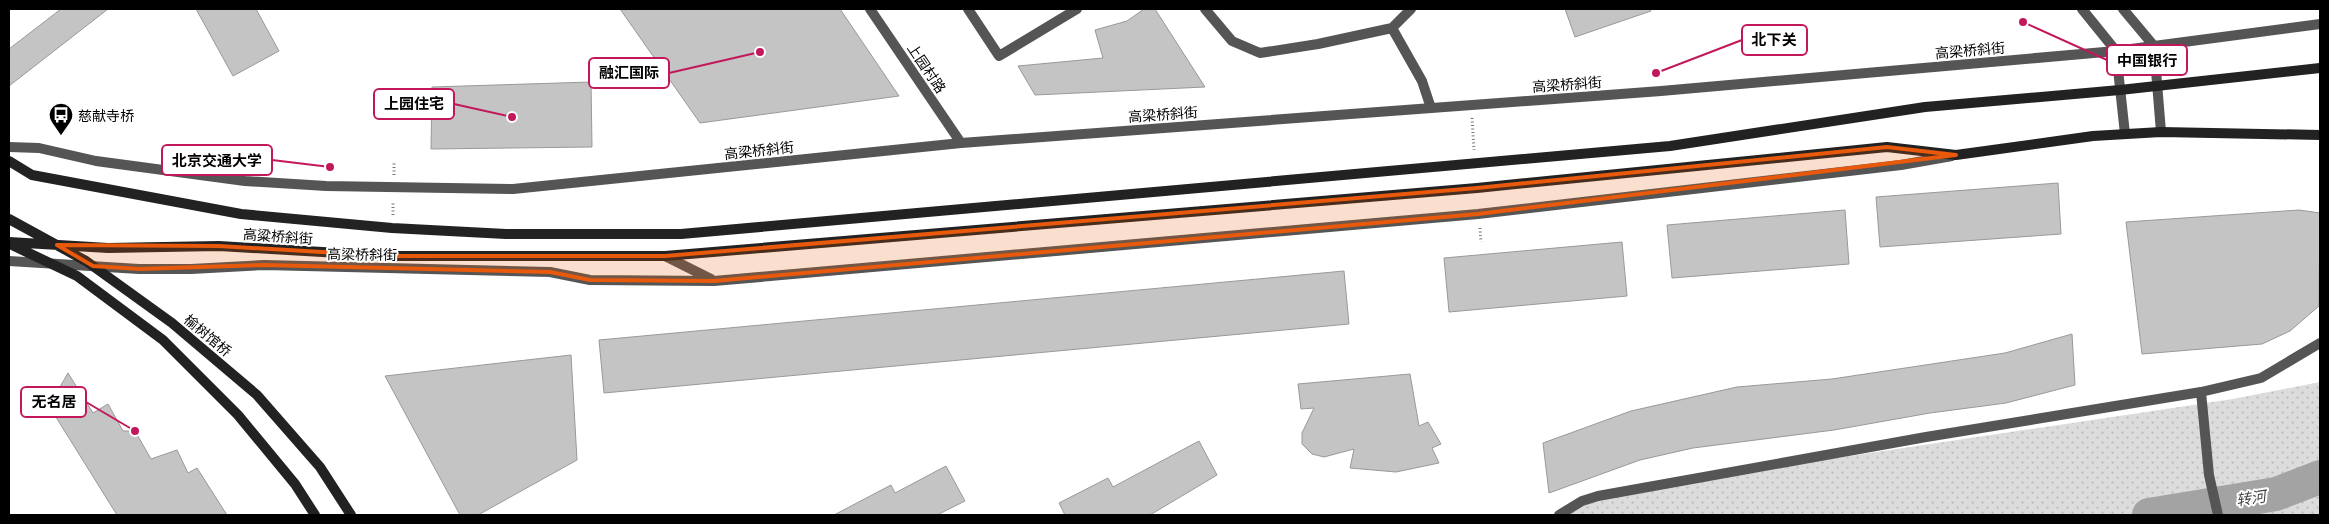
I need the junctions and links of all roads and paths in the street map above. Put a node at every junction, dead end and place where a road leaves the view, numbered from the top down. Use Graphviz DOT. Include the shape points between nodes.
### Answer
graph roads {
  1 [pos="870,9"];
  2 [pos="968,9"];
  3 [pos="1077,9"];
  4 [pos="1205,9"];
  5 [pos="1411,9"];
  6 [pos="2082,9"];
  7 [pos="2123,9"];
  8 [pos="2320,24"];
  9 [pos="1392,28"];
  10 [pos="2154,46"];
  11 [pos="2116,51"];
  12 [pos="2320,68"];
  13 [pos="2157,86"];
  14 [pos="2120,90"];
  15 [pos="1431,108"];
  16 [pos="2161,132"];
  17 [pos="2125,134"];
  18 [pos="2320,135"];
  19 [pos="961,143"];
  20 [pos="9,147"];
  21 [pos="1956,155"];
  22 [pos="9,161"];
  23 [pos="9,219"];
  24 [pos="392,228"];
  25 [pos="9,243"];
  26 [pos="665,256"];
  27 [pos="9,261"];
  28 [pos="714,281"];
  29 [pos="2320,343"];
  30 [pos="2201,392"];
  31 [pos="315,515"];
  32 [pos="351,515"];
  33 [pos="1559,515"];
  34 [pos="2218,515"];
  1 -- 19 [label="street, 上园村路"];
  2 -- 3 [label="street" via="999,56"];
  4 -- 9 [label="street" via="1232,41 1260,53"];
  5 -- 9 [label="street"];
  6 -- 11 [label="street"];
  7 -- 10 [label="street"];
  8 -- 10 [label="street, 高梁桥斜街"];
  9 -- 15 [label="street" via="1422,81"];
  10 -- 11 [label="street, 高梁桥斜街"];
  10 -- 13 [label="street"];
  11 -- 14 [label="street"];
  11 -- 15 [label="street, 高梁桥斜街"];
  12 -- 13 [label="main road, 高梁桥斜街"];
  13 -- 14 [label="main road, 高梁桥斜街"];
  13 -- 16 [label="street"];
  14 -- 17 [label="street"];
  14 -- 24 [label="main road, 高梁桥斜街" via="1925,107 1670,146 681,234 506,234"];
  15 -- 19 [label="street, 高梁桥斜街"];
  16 -- 17 [label="main road, 高梁桥斜街"];
  16 -- 18 [label="main road, 高梁桥斜街"];
  17 -- 21 [label="main road, 高梁桥斜街"];
  19 -- 20 [label="street, 高梁桥斜街" via="513,188 326,186 244,181 96,161 39,148"];
  21 -- 26 [label="main road, 高梁桥斜街" via="1887,147 1477,188"];
  21 -- 28 [label="street, 高梁桥斜街" via="1901,165 1478,214"];
  22 -- 24 [label="main road, 高粱桥斜街" via="32,175 241,214"];
  23 -- 32 [label="main road, 榆树馆桥" via="86,261 172,324 257,394 320,467"];
  25 -- 26 [label="main road, 高粱桥斜街" via="108,248 219,246 392,256"];
  25 -- 31 [label="main road" via="77,276 163,340 238,415 295,484"];
  26 -- 28 [label="street"];
  27 -- 28 [label="street, 高梁桥斜街" via="139,269 264,265 550,272 590,280"];
  29 -- 30 [label="street" via="2261,378"];
  30 -- 33 [label="street" via="1598,496 1582,501"];
  30 -- 34 [label="street" via="2209,475"];
}
